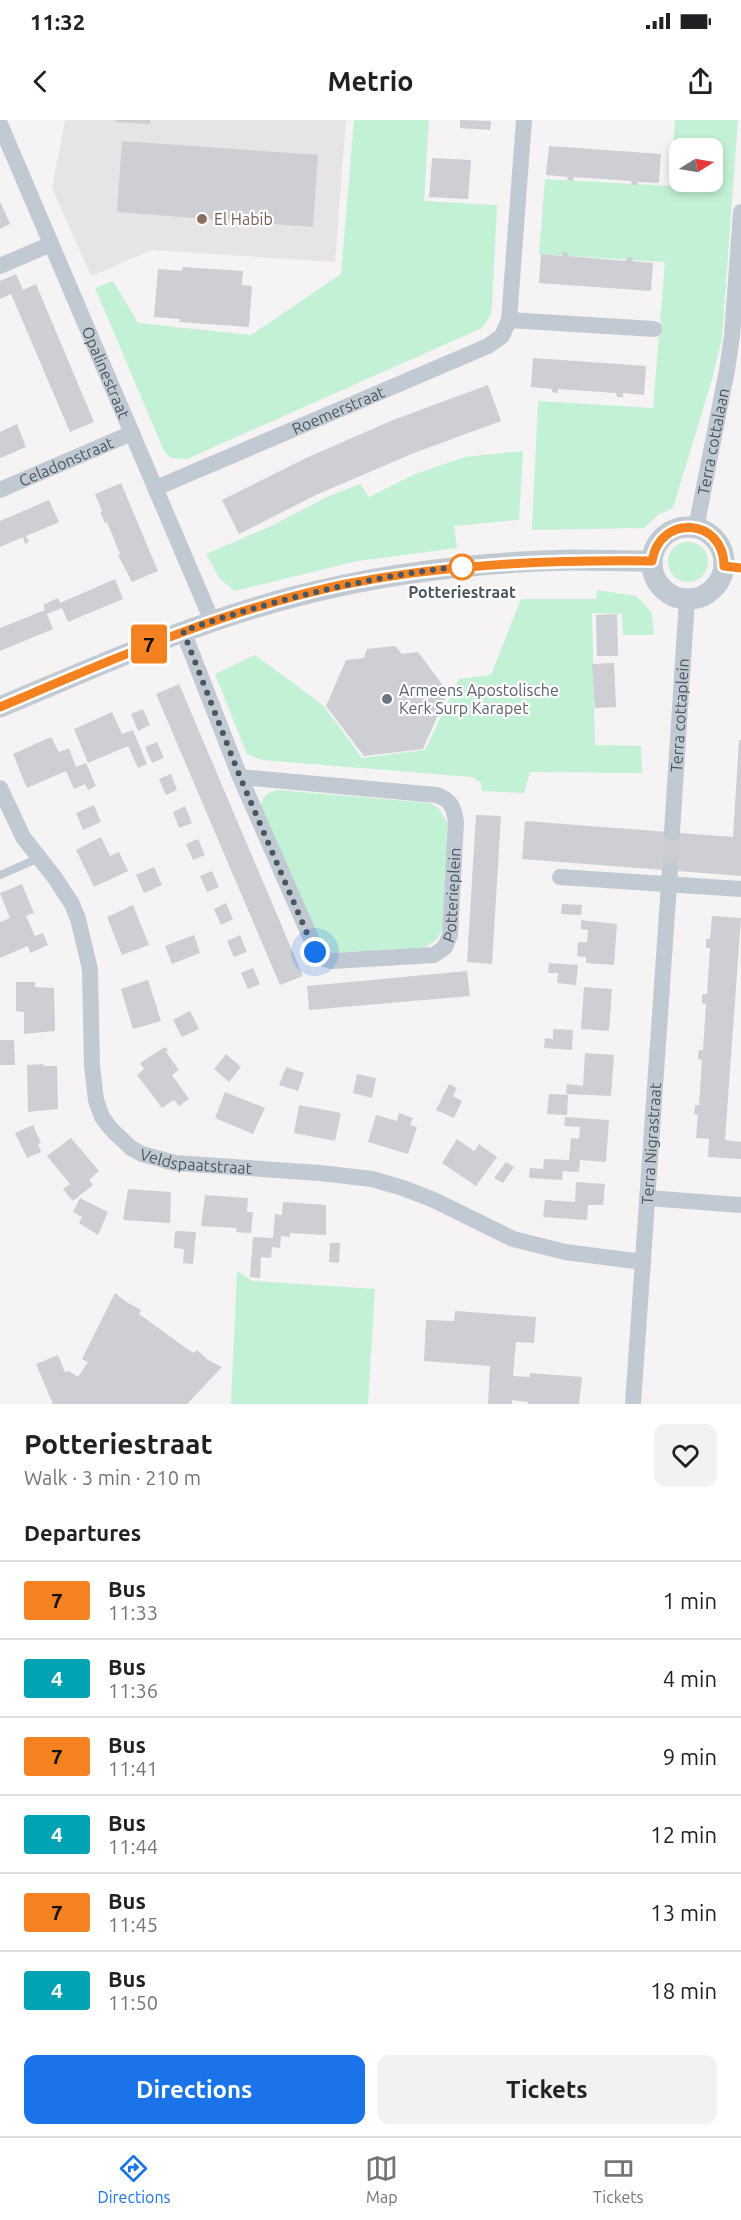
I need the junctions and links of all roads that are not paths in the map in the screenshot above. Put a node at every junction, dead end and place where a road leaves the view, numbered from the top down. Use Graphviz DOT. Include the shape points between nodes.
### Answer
graph roads {
  1 [pos="524,120"];
  2 [pos="0,124"];
  3 [pos="741,212"];
  4 [pos="51,244"];
  5 [pos="0,266"];
  6 [pos="509,320"];
  7 [pos="654,329"];
  8 [pos="132,433"];
  9 [pos="156,488"];
  10 [pos="0,490"];
  11 [pos="696,528"];
  12 [pos="652,561"];
  13 [pos="732,567"];
  14 [pos="687,599"];
  15 [pos="212,621"];
  16 [pos="183,631"];
  17 [pos="0,707"];
  18 [pos="240,777"];
  19 [pos="0,788"];
  20 [pos="672,832"];
  21 [pos="39,858"];
  22 [pos="0,875"];
  23 [pos="560,877"];
  24 [pos="670,877"];
  25 [pos="741,890"];
  26 [pos="648,1198"];
  27 [pos="741,1205"];
  28 [pos="643,1262"];
  29 [pos="633,1404"];
  1 -- 6 [label="street"];
  2 -- 4 [label="street, Opalinestraat"];
  3 -- 11 [label="street, Terra cottalaan" via="732,336"];
  4 -- 5 [label="street"];
  4 -- 8 [label="street, Opalinestraat"];
  6 -- 7 [label="street"];
  6 -- 9 [label="street, Roemerstraat" via="502,336 488,346"];
  8 -- 9 [label="street, Opalinestraat"];
  8 -- 10 [label="street, Celadonstraat"];
  9 -- 15 [label="street, Opalinestraat"];
  11 -- 12 [label="street" via="668,533"];
  11 -- 13 [label="street" via="716,540"];
  12 -- 14 [label="street" via="661,586 674,596"];
  12 -- 15 [label="street" via="571,560 447,568 346,584"];
  13 -- 14 [label="street" via="712,590"];
  14 -- 20 [label="street, Terra cottaplein"];
  15 -- 16 [label="street"];
  16 -- 17 [label="street"];
  16 -- 18 [label="street, Potterieplein"];
  18 -- 18 [label="street, Potterieplein" via="319,957 332,960 434,955 445,947 450,935 456,822 453,808 445,798"];
  19 -- 21 [label="street, Veldspaatstraat" via="23,837"];
  21 -- 22 [label="lane"];
  21 -- 28 [label="street, Veldspaatstraat" via="72,904 84,936 90,969 96,1100 102,1117 131,1148 175,1163 372,1179 426,1196 513,1239 565,1252"];
  23 -- 24 [label="street"];
  24 -- 25 [label="street"];
  24 -- 26 [label="street, Terra Nigrastraat"];
  26 -- 27 [label="street"];
  26 -- 28 [label="street, Terra Nigrastraat"];
  28 -- 29 [label="street, Terra Nigrastraat"];
}
